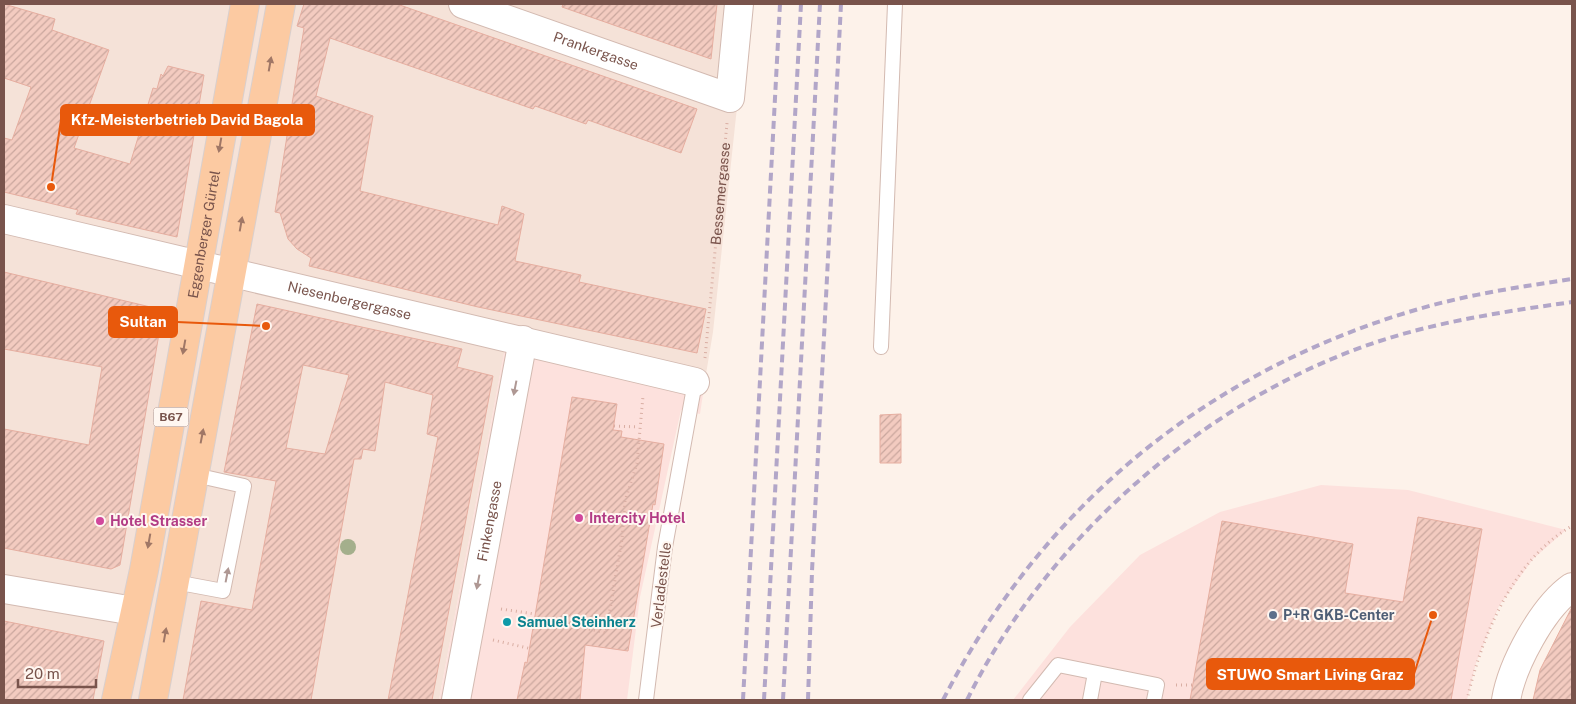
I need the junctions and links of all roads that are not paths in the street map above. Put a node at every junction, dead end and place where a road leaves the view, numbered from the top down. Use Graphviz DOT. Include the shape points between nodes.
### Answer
graph roads {
  1 [pos="245,4"];
  2 [pos="281,4"];
  3 [pos="463,4"];
  4 [pos="739,4"];
  5 [pos="895,4"];
  6 [pos="4,219"];
  7 [pos="198,264"];
  8 [pos="232,272"];
  9 [pos="524,340"];
  10 [pos="881,347"];
  11 [pos="695,382"];
  12 [pos="195,475"];
  13 [pos="175,582"];
  14 [pos="1572,587"];
  15 [pos="4,589"];
  16 [pos="134,611"];
  17 [pos="1095,673"];
  18 [pos="116,700"];
  19 [pos="153,700"];
  20 [pos="456,700"];
  21 [pos="646,700"];
  22 [pos="1030,700"];
  23 [pos="1090,700"];
  24 [pos="1154,700"];
  25 [pos="1506,700"];
  1 -- 7 [label="main road, Eggenberger Gürtel / B67, one-way"];
  8 -- 2 [label="main road, B67, one-way"];
  3 -- 4 [label="street, Prankergasse" via="730,98"];
  5 -- 10 [label="lane"];
  6 -- 7 [label="street, Niesenbergergasse"];
  7 -- 8 [label="street, Niesenbergergasse"];
  7 -- 16 [label="main road, Eggenberger Gürtel / B67, one-way"];
  8 -- 9 [label="street, Niesenbergergasse"];
  12 -- 8 [label="main road, B67, one-way"];
  9 -- 11 [label="street, Niesenbergergasse"];
  9 -- 20 [label="street, Finkengasse, one-way"];
  11 -- 21 [label="lane, Verladestelle" via="666,547"];
  12 -- 13 [label="main road, B67"];
  13 -- 12 [label="lane, one-way" via="224,591 244,486"];
  19 -- 13 [label="main road, B67, one-way"];
  14 -- 25 [label="street" via="1548,611 1525,648"];
  15 -- 16 [label="street"];
  16 -- 18 [label="main road, Eggenberger Gürtel / B67"];
  17 -- 22 [label="lane" via="1058,665"];
  17 -- 23 [label="lane"];
  17 -- 24 [label="lane" via="1157,685"];
}
